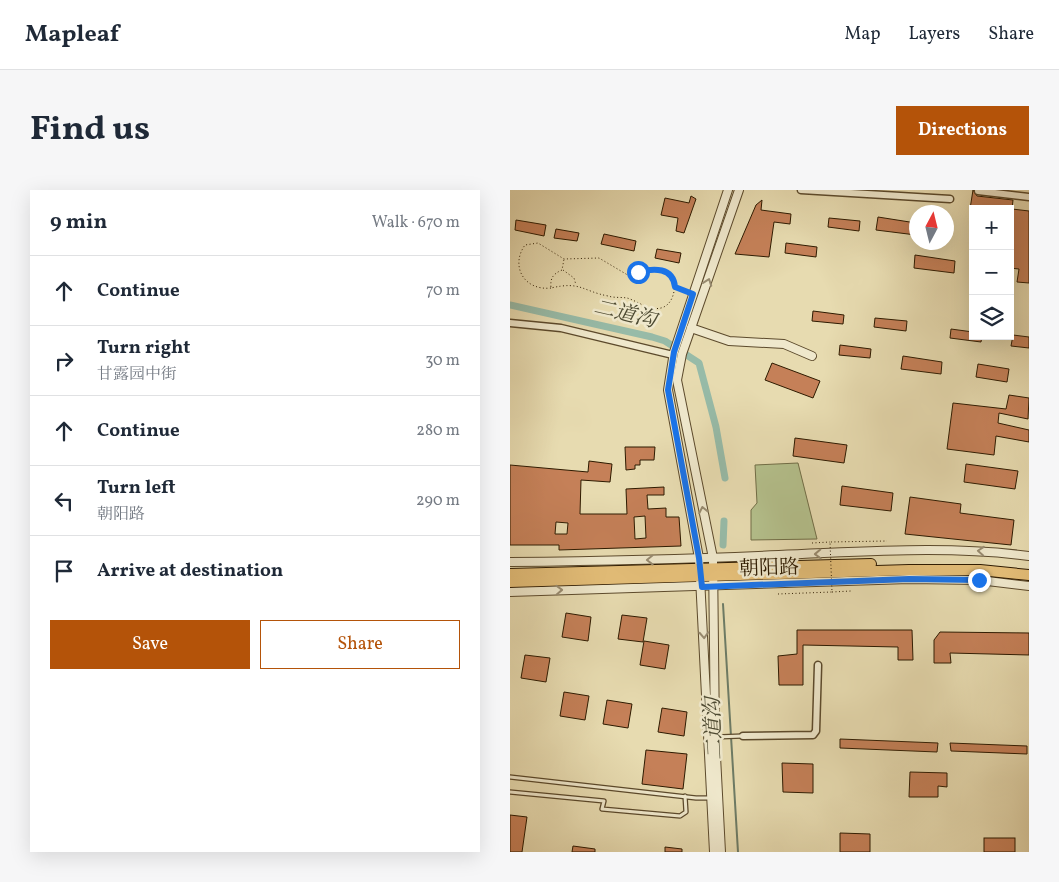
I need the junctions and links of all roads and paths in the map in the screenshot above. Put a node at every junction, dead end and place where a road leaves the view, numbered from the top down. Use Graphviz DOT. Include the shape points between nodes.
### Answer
graph roads {
  1 [pos="728,190"];
  2 [pos="738,190"];
  3 [pos="801,190"];
  4 [pos="978,191"];
  5 [pos="1029,197"];
  6 [pos="950,199"];
  7 [pos="564,259"];
  8 [pos="562,270"];
  9 [pos="577,286"];
  10 [pos="675,287"];
  11 [pos="551,288"];
  12 [pos="693,294"];
  13 [pos="510,323"];
  14 [pos="691,328"];
  15 [pos="676,354"];
  16 [pos="812,356"];
  17 [pos="887,541"];
  18 [pos="830,542"];
  19 [pos="812,543"];
  20 [pos="1029,556"];
  21 [pos="510,562"];
  22 [pos="1029,568"];
  23 [pos="714,572"];
  24 [pos="700,573"];
  25 [pos="510,574"];
  26 [pos="1029,575"];
  27 [pos="510,582"];
  28 [pos="1029,586"];
  29 [pos="851,591"];
  30 [pos="510,592"];
  31 [pos="832,592"];
  32 [pos="778,594"];
  33 [pos="818,666"];
  34 [pos="742,736"];
  35 [pos="719,737"];
  36 [pos="510,776"];
  37 [pos="510,792"];
  38 [pos="685,796"];
  39 [pos="715,796"];
  40 [pos="714,852"];
  41 [pos="721,852"];
  1 -- 12 [label="street"];
  14 -- 2 [label="street, one-way"];
  3 -- 6 [label="street"];
  4 -- 5 [label="street"];
  7 -- 8 [label="path"];
  7 -- 10 [label="path" via="599,258 631,278 650,269 666,271 674,279"];
  7 -- 11 [label="path" via="538,243 525,245 518,254 522,277 532,286"];
  8 -- 9 [label="path" via="574,278"];
  8 -- 11 [label="path" via="550,280"];
  9 -- 10 [label="path" via="659,309 674,295"];
  9 -- 11 [label="path"];
  10 -- 12 [label="path"];
  12 -- 15 [label="street"];
  13 -- 15 [label="street" via="561,328"];
  14 -- 15 [label="street"];
  14 -- 16 [label="street" via="729,341 784,344"];
  23 -- 15 [label="street, one-way" via="678,390"];
  15 -- 24 [label="street" via="669,380 669,402"];
  17 -- 18 [label="path, bridge"];
  18 -- 19 [label="path"];
  18 -- 31 [label="path, bridge"];
  20 -- 23 [label="street, 朝阳路, one-way" via="982,550 929,549"];
  24 -- 21 [label="street, 朝阳路, one-way"];
  22 -- 23 [label="highway, 朝阳路" via="945,563"];
  23 -- 24 [label="highway, 朝阳路"];
  23 -- 24 [label="street, 朝阳路"];
  23 -- 26 [label="highway, 朝阳路" via="945,569"];
  23 -- 28 [label="street, 朝阳路" via="979,580"];
  23 -- 35 [label="street"];
  24 -- 25 [label="highway, 朝阳路"];
  24 -- 27 [label="highway, 朝阳路"];
  30 -- 24 [label="street, 朝阳路, one-way"];
  24 -- 39 [label="street, one-way"];
  29 -- 31 [label="path"];
  31 -- 32 [label="path, bridge"];
  33 -- 34 [label="street" via="816,731 813,736"];
  34 -- 35 [label="lane"];
  35 -- 39 [label="street"];
  36 -- 38 [label="lane"];
  37 -- 38 [label="lane" via="604,801 602,809 680,816 686,812"];
  38 -- 39 [label="lane"];
  39 -- 40 [label="street"];
  39 -- 41 [label="street"];
}
